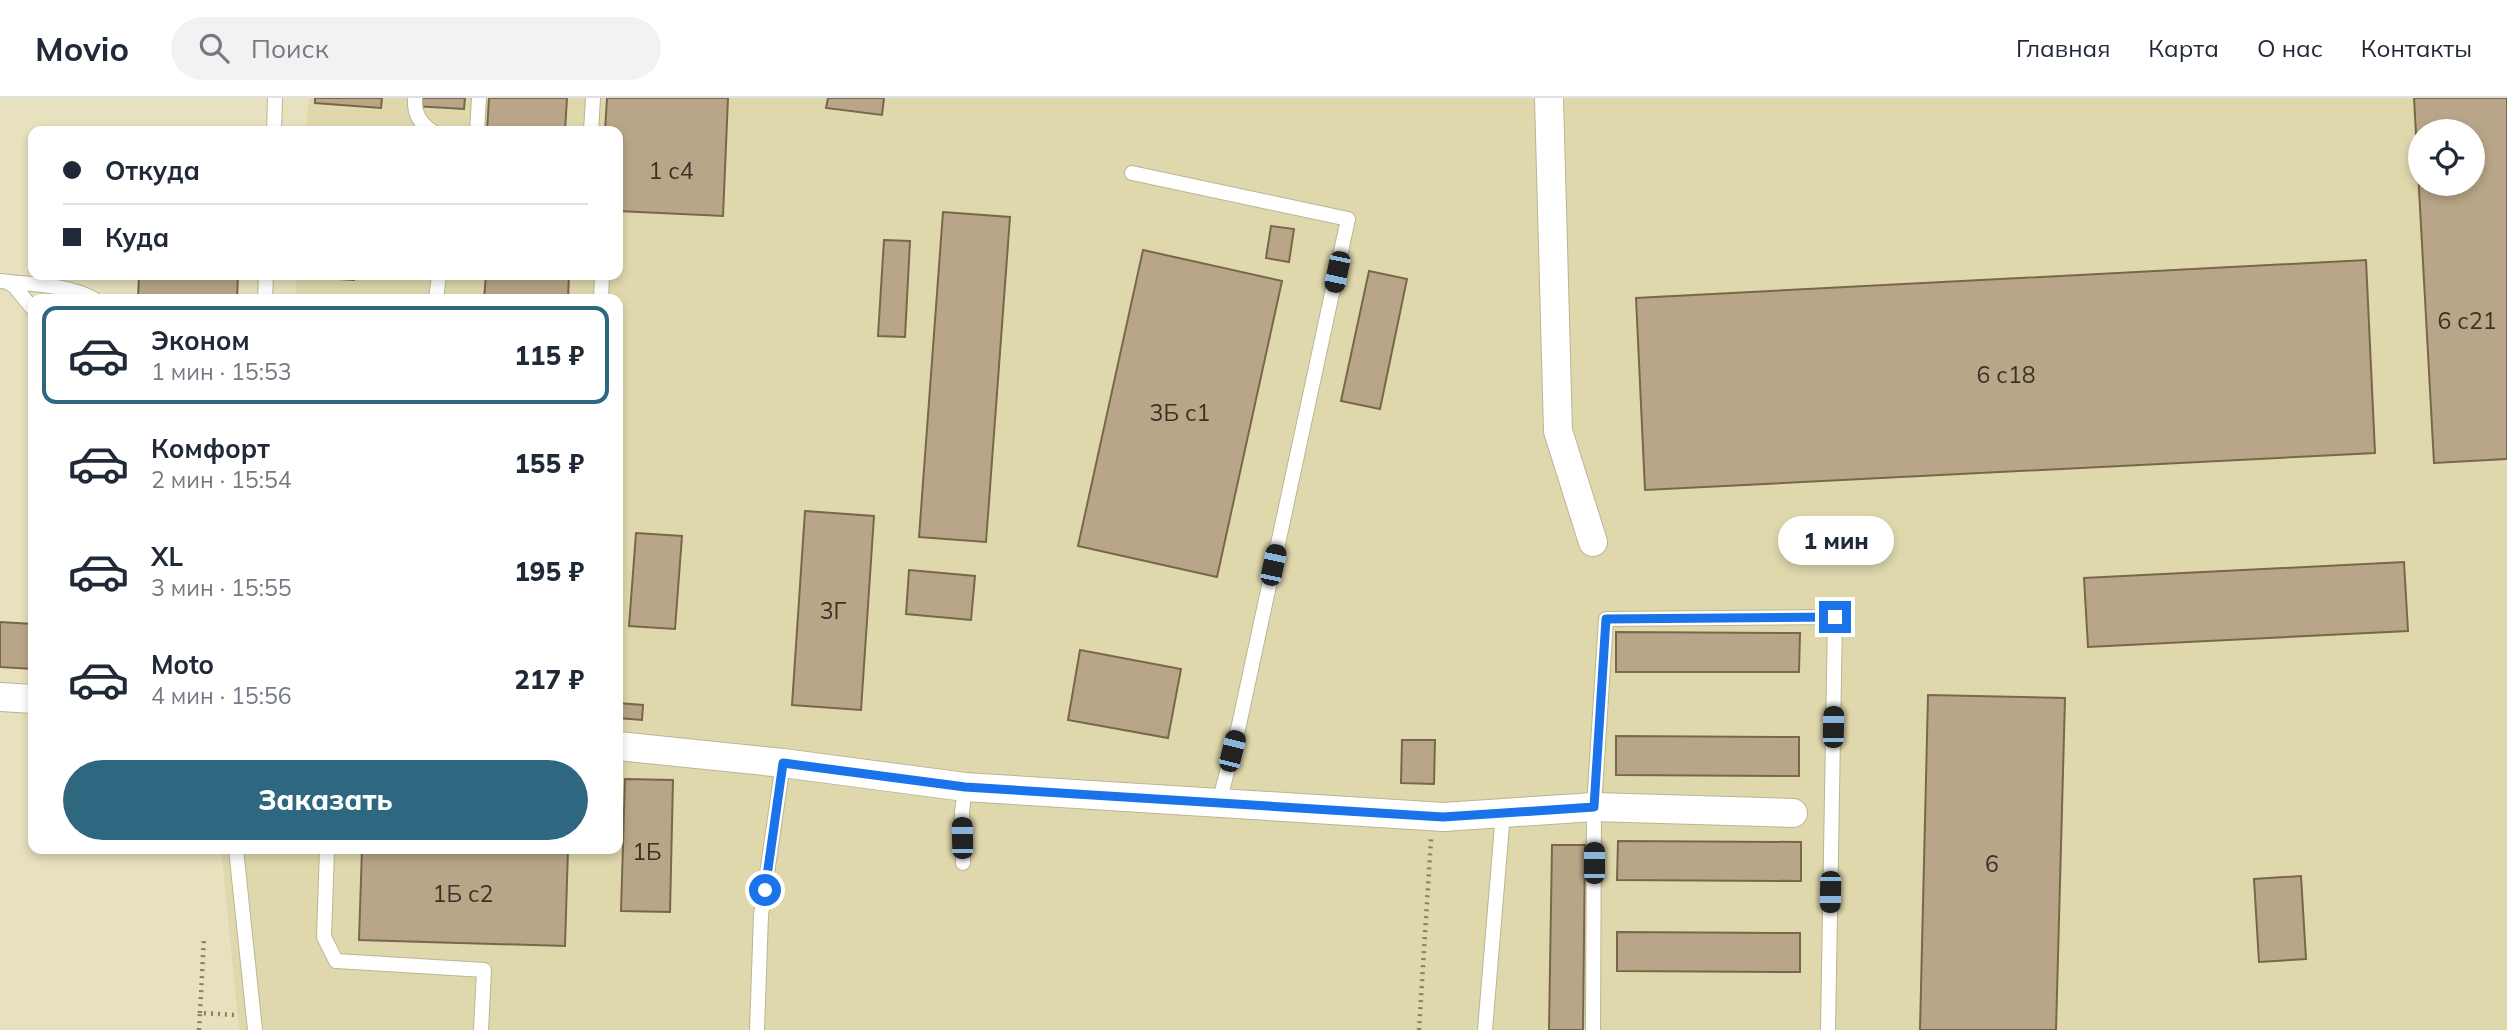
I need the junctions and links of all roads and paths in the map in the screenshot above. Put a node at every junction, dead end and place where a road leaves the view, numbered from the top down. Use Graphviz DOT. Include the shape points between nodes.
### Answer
graph roads {
  1 [pos="275,98"];
  2 [pos="415,98"];
  3 [pos="479,98"];
  4 [pos="593,98"];
  5 [pos="1549,98"];
  6 [pos="274,126"];
  7 [pos="424,126"];
  8 [pos="477,126"];
  9 [pos="591,126"];
  10 [pos="1132,173"];
  11 [pos="4,282"];
  12 [pos="85,294"];
  13 [pos="28,303"];
  14 [pos="1593,542"];
  15 [pos="0,697"];
  16 [pos="28,699"];
  17 [pos="623,747"];
  18 [pos="783,763"];
  19 [pos="965,787"];
  20 [pos="1219,803"];
  21 [pos="1594,807"];
  22 [pos="1503,813"];
  23 [pos="1793,813"];
  24 [pos="1433,817"];
  25 [pos="237,854"];
  26 [pos="327,854"];
  27 [pos="963,863"];
  28 [pos="204,937"];
  29 [pos="200,1013"];
  30 [pos="238,1015"];
  31 [pos="199,1030"];
  32 [pos="256,1030"];
  33 [pos="481,1030"];
  34 [pos="757,1030"];
  35 [pos="1419,1030"];
  36 [pos="1485,1030"];
  37 [pos="1593,1030"];
  38 [pos="1828,1030"];
  1 -- 6 [label="lane"];
  2 -- 7 [label="lane"];
  3 -- 8 [label="lane"];
  4 -- 9 [label="lane"];
  5 -- 14 [label="street" via="1558,431"];
  10 -- 20 [label="lane" via="1348,219"];
  11 -- 12 [label="lane"];
  11 -- 13 [label="lane"];
  15 -- 16 [label="street"];
  17 -- 18 [label="street"];
  18 -- 19 [label="street"];
  18 -- 34 [label="lane" via="761,915"];
  19 -- 20 [label="street"];
  19 -- 27 [label="lane"];
  20 -- 24 [label="street"];
  21 -- 22 [label="street"];
  21 -- 23 [label="street"];
  21 -- 37 [label="lane"];
  21 -- 38 [label="lane" via="1606,619 1835,617"];
  22 -- 24 [label="street"];
  22 -- 36 [label="lane"];
  24 -- 35 [label="path"];
  25 -- 32 [label="lane"];
  26 -- 33 [label="lane" via="324,937 336,961 484,970"];
  28 -- 29 [label="path"];
  29 -- 30 [label="path"];
  29 -- 31 [label="path"];
}
